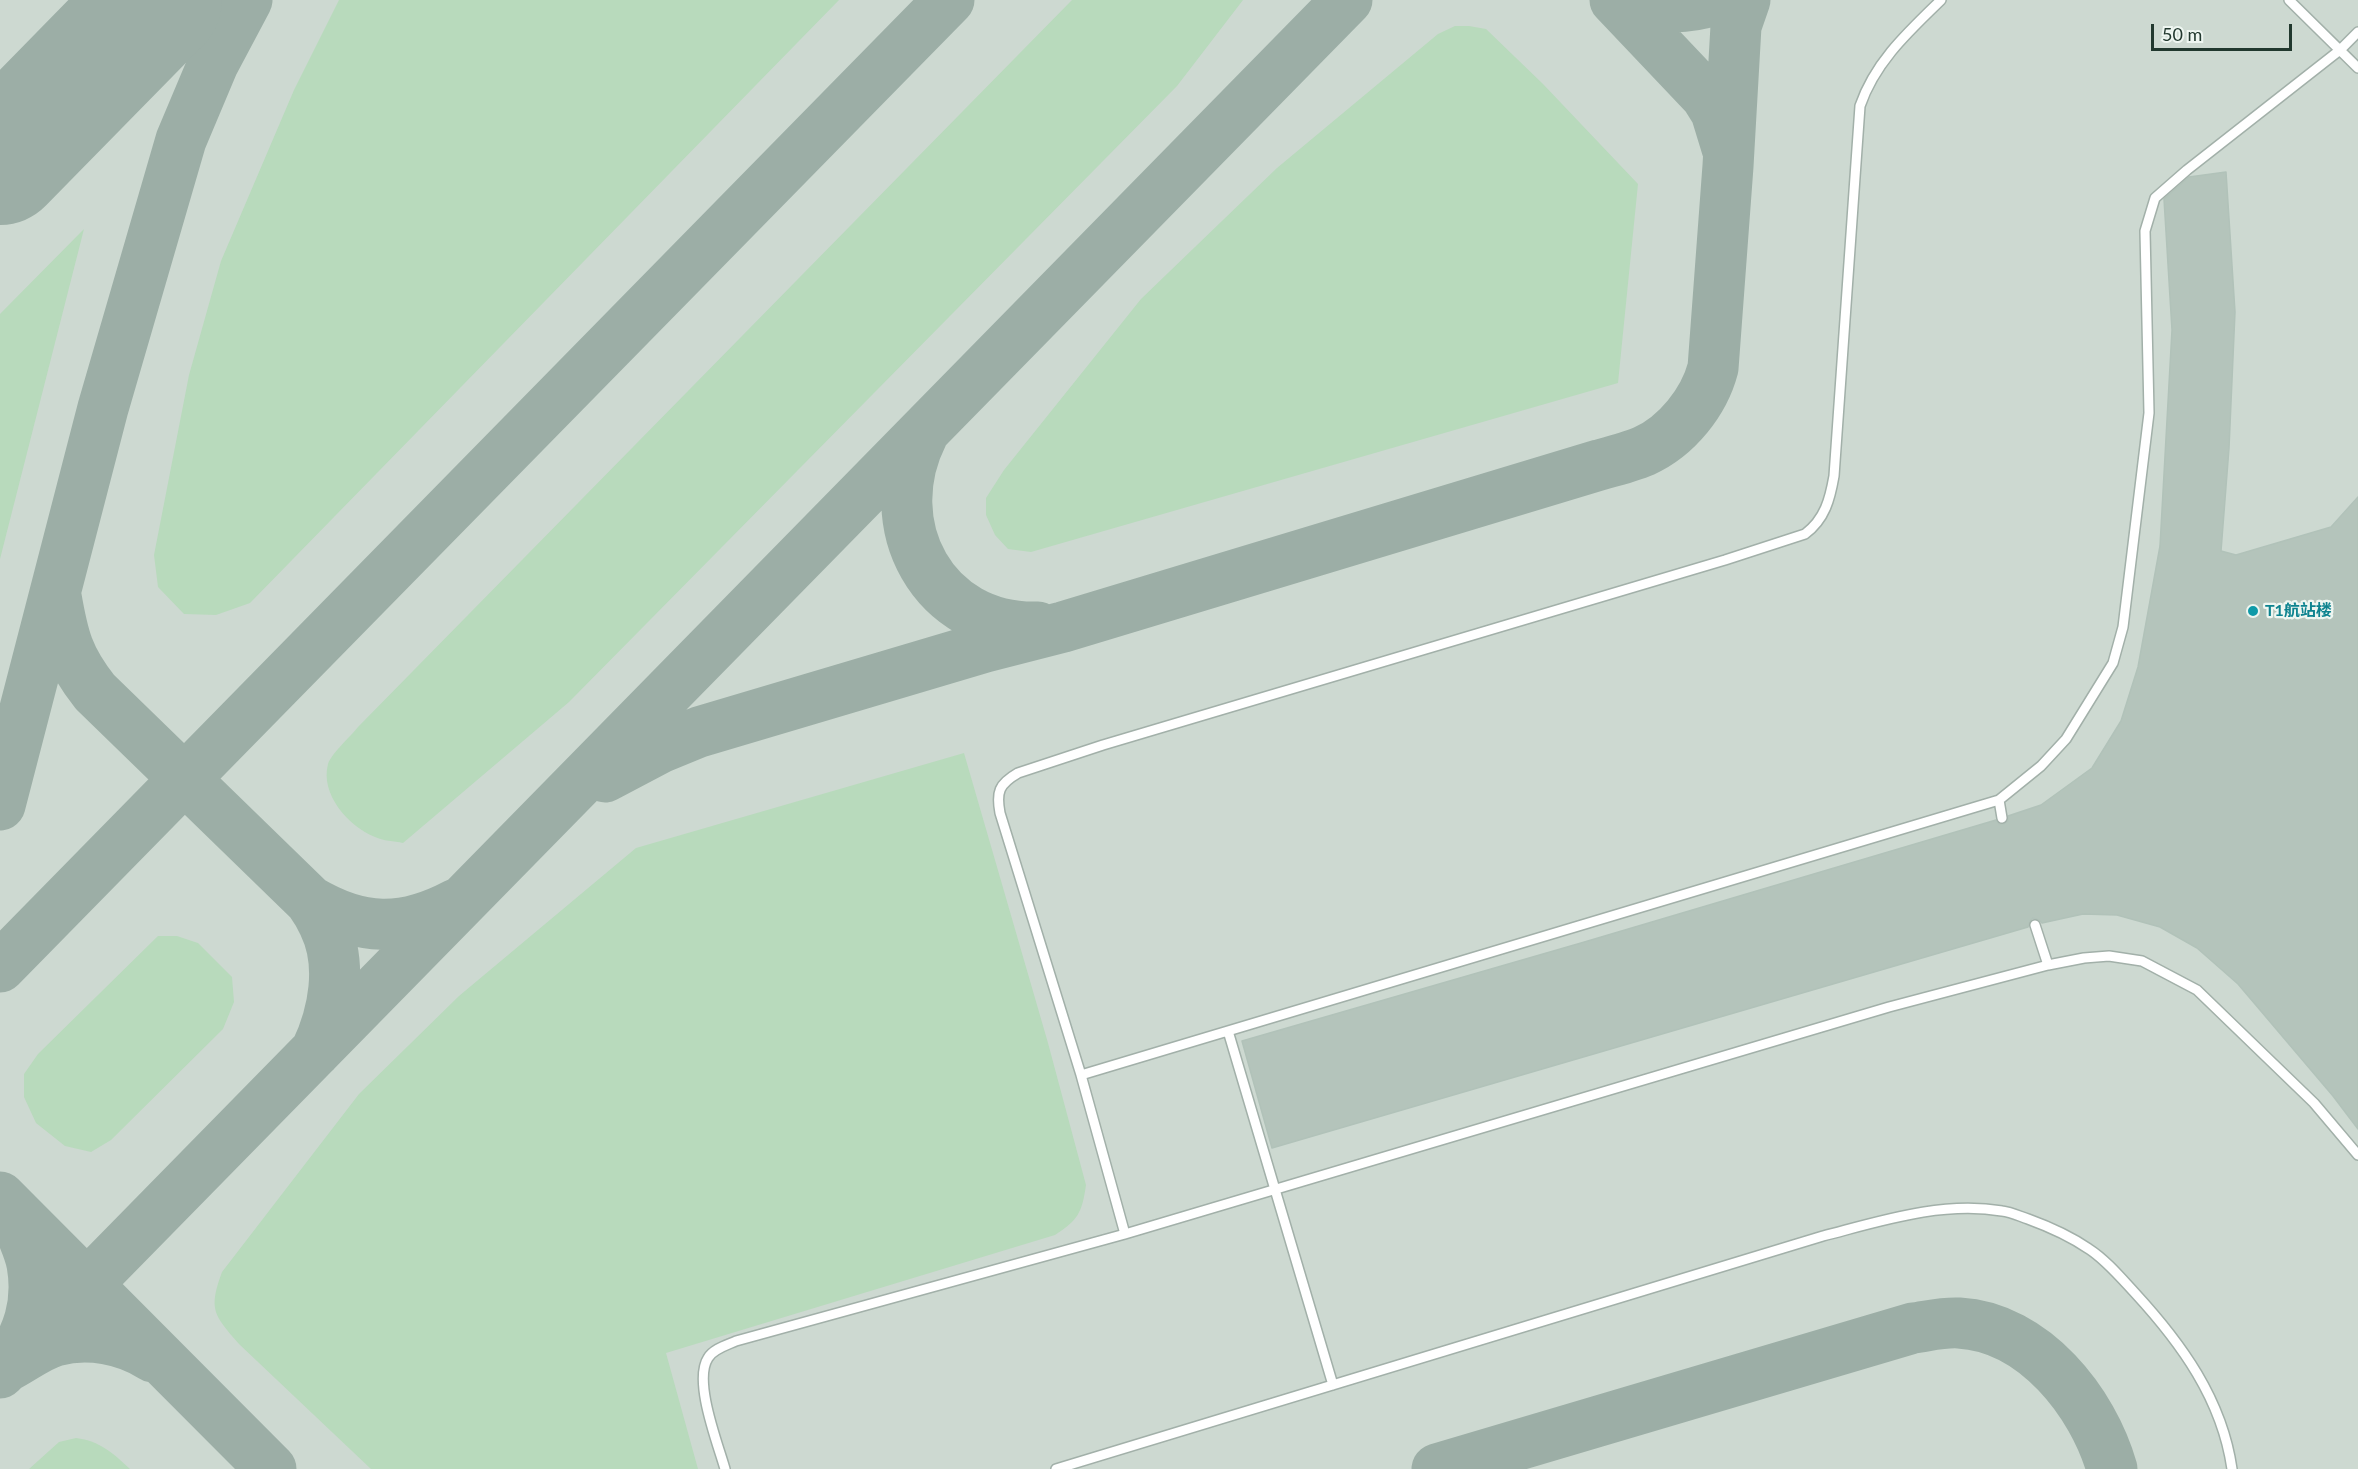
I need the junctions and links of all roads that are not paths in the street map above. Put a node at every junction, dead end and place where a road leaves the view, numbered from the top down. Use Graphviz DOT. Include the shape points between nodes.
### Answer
graph roads {
  1 [pos="1941,0"];
  2 [pos="2289,0"];
  3 [pos="2358,32"];
  4 [pos="2340,50"];
  5 [pos="2358,68"];
  6 [pos="1999,800"];
  7 [pos="2002,818"];
  8 [pos="2035,925"];
  9 [pos="2048,965"];
  10 [pos="1228,1031"];
  11 [pos="1081,1075"];
  12 [pos="2358,1155"];
  13 [pos="1273,1190"];
  14 [pos="1125,1234"];
  15 [pos="1333,1385"];
  16 [pos="725,1469"];
  17 [pos="1056,1469"];
  18 [pos="2232,1469"];
  1 -- 11 [label="lane" via="1882,62 1860,106 1834,476 1828,504 1816,525 1805,534 1735,557 1103,745 1006,780 999,789 1000,813"];
  2 -- 4 [label="lane"];
  3 -- 4 [label="lane"];
  4 -- 5 [label="lane"];
  4 -- 6 [label="lane" via="2155,198 2145,231 2150,413 2123,627 2113,663 2066,739 2041,766"];
  6 -- 7 [label="lane"];
  6 -- 10 [label="lane"];
  8 -- 9 [label="lane"];
  9 -- 12 [label="lane" via="2109,956 2142,961 2197,990 2314,1103"];
  9 -- 13 [label="lane" via="1889,1007"];
  10 -- 11 [label="lane"];
  10 -- 13 [label="lane"];
  11 -- 14 [label="lane"];
  13 -- 14 [label="lane"];
  13 -- 15 [label="lane"];
  14 -- 16 [label="lane" via="719,1348 708,1358 703,1374"];
  15 -- 17 [label="lane"];
  15 -- 18 [label="lane" via="1823,1236 1948,1208 1988,1209 2061,1232 2091,1250 2117,1274 2198,1372 2229,1451"];
}
